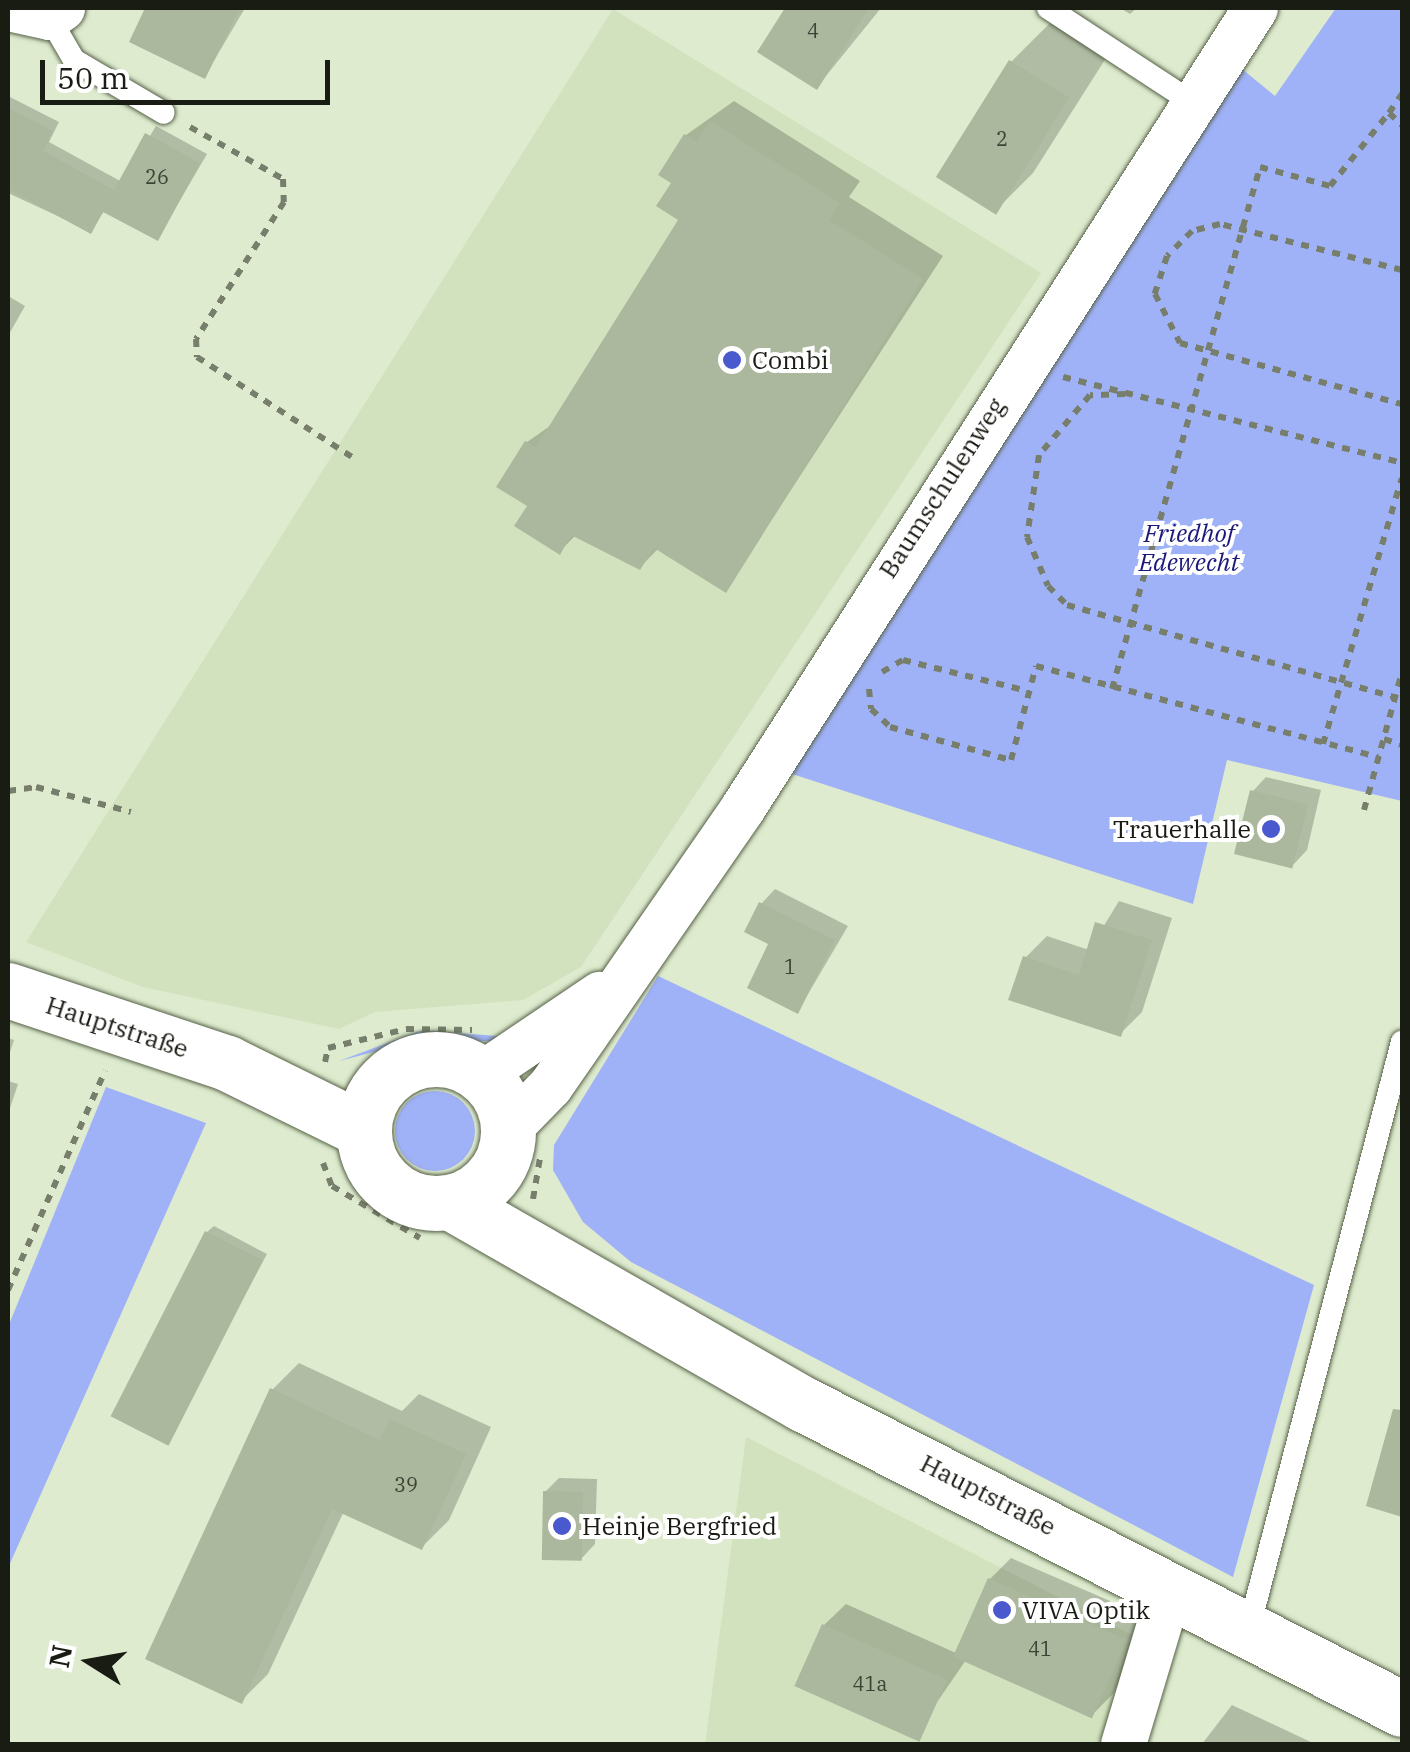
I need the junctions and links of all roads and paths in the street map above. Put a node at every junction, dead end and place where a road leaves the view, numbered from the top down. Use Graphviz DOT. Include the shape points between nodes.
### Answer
graph roads {
  1 [pos="1048,8"];
  2 [pos="1256,8"];
  3 [pos="39,11"];
  4 [pos="1402,94"];
  5 [pos="1193,103"];
  6 [pos="164,113"];
  7 [pos="1389,114"];
  8 [pos="1402,125"];
  9 [pos="1245,227"];
  10 [pos="1402,270"];
  11 [pos="1028,354"];
  12 [pos="1210,354"];
  13 [pos="1125,394"];
  14 [pos="1402,404"];
  15 [pos="1192,409"];
  16 [pos="352,457"];
  17 [pos="1402,463"];
  18 [pos="1402,478"];
  19 [pos="1130,624"];
  20 [pos="1402,672"];
  21 [pos="1342,682"];
  22 [pos="1112,689"];
  23 [pos="1028,691"];
  24 [pos="1395,697"];
  25 [pos="1384,740"];
  26 [pos="1323,744"];
  27 [pos="1402,745"];
  28 [pos="1378,758"];
  29 [pos="8,790"];
  30 [pos="1364,810"];
  31 [pos="132,812"];
  32 [pos="632,970"];
  33 [pos="8,990"];
  34 [pos="1402,1042"];
  35 [pos="328,1048"];
  36 [pos="483,1053"];
  37 [pos="111,1058"];
  38 [pos="353,1124"];
  39 [pos="503,1149"];
  40 [pos="438,1222"];
  41 [pos="576,1277"];
  42 [pos="8,1290"];
  43 [pos="1170,1587"];
  44 [pos="1248,1628"];
  45 [pos="1402,1709"];
  46 [pos="1123,1744"];
  1 -- 5 [label="lane"];
  2 -- 5 [label="street, Baumschulenweg"];
  3 -- 6 [label="lane" via="74,60"];
  4 -- 7 [label="path"];
  5 -- 11 [label="street, Baumschulenweg"];
  6 -- 16 [label="path" via="283,180 284,202 196,339 198,357"];
  7 -- 8 [label="path"];
  7 -- 9 [label="path" via="1330,186 1260,166"];
  9 -- 10 [label="path"];
  9 -- 12 [label="path"];
  9 -- 12 [label="path" via="1192,231 1168,256 1155,294 1180,343"];
  11 -- 13 [label="path" via="1034,368"];
  11 -- 32 [label="street, Baumschulenweg"];
  12 -- 14 [label="path"];
  12 -- 15 [label="path"];
  13 -- 15 [label="path"];
  13 -- 19 [label="path" via="1090,395 1058,424 1039,454 1027,537 1048,586 1067,605"];
  15 -- 17 [label="path"];
  15 -- 19 [label="path"];
  18 -- 21 [label="path"];
  19 -- 21 [label="path"];
  19 -- 22 [label="path"];
  20 -- 24 [label="path"];
  21 -- 24 [label="path"];
  21 -- 26 [label="path"];
  22 -- 23 [label="path" via="1036,666"];
  22 -- 26 [label="path"];
  23 -- 23 [label="path" via="1011,760 890,727 872,709 868,684 903,660"];
  24 -- 25 [label="path"];
  25 -- 27 [label="path"];
  25 -- 28 [label="path"];
  26 -- 28 [label="path"];
  28 -- 30 [label="path"];
  29 -- 31 [label="path" via="36,787"];
  32 -- 36 [label="street, Baumschulenweg"];
  32 -- 39 [label="street, Baumschulenweg"];
  33 -- 37 [label="main road, Hauptstraße"];
  34 -- 44 [label="lane"];
  35 -- 36 [label="path" via="440,1023"];
  36 -- 38 [label="main road" via="414,1062"];
  36 -- 39 [label="main road, Hauptstraße"];
  37 -- 38 [label="main road, Hauptstraße" via="227,1063"];
  37 -- 42 [label="path"];
  38 -- 40 [label="main road, Hauptstraße" via="392,1188"];
  38 -- 40 [label="path" via="332,1186"];
  39 -- 40 [label="main road"];
  39 -- 41 [label="main road, Hauptstraße"];
  40 -- 41 [label="main road, Hauptstraße"];
  41 -- 43 [label="main road, Hauptstraße" via="803,1404"];
  43 -- 44 [label="main road, Hauptstraße"];
  43 -- 46 [label="street"];
  44 -- 45 [label="main road, Hauptstraße"];
}
